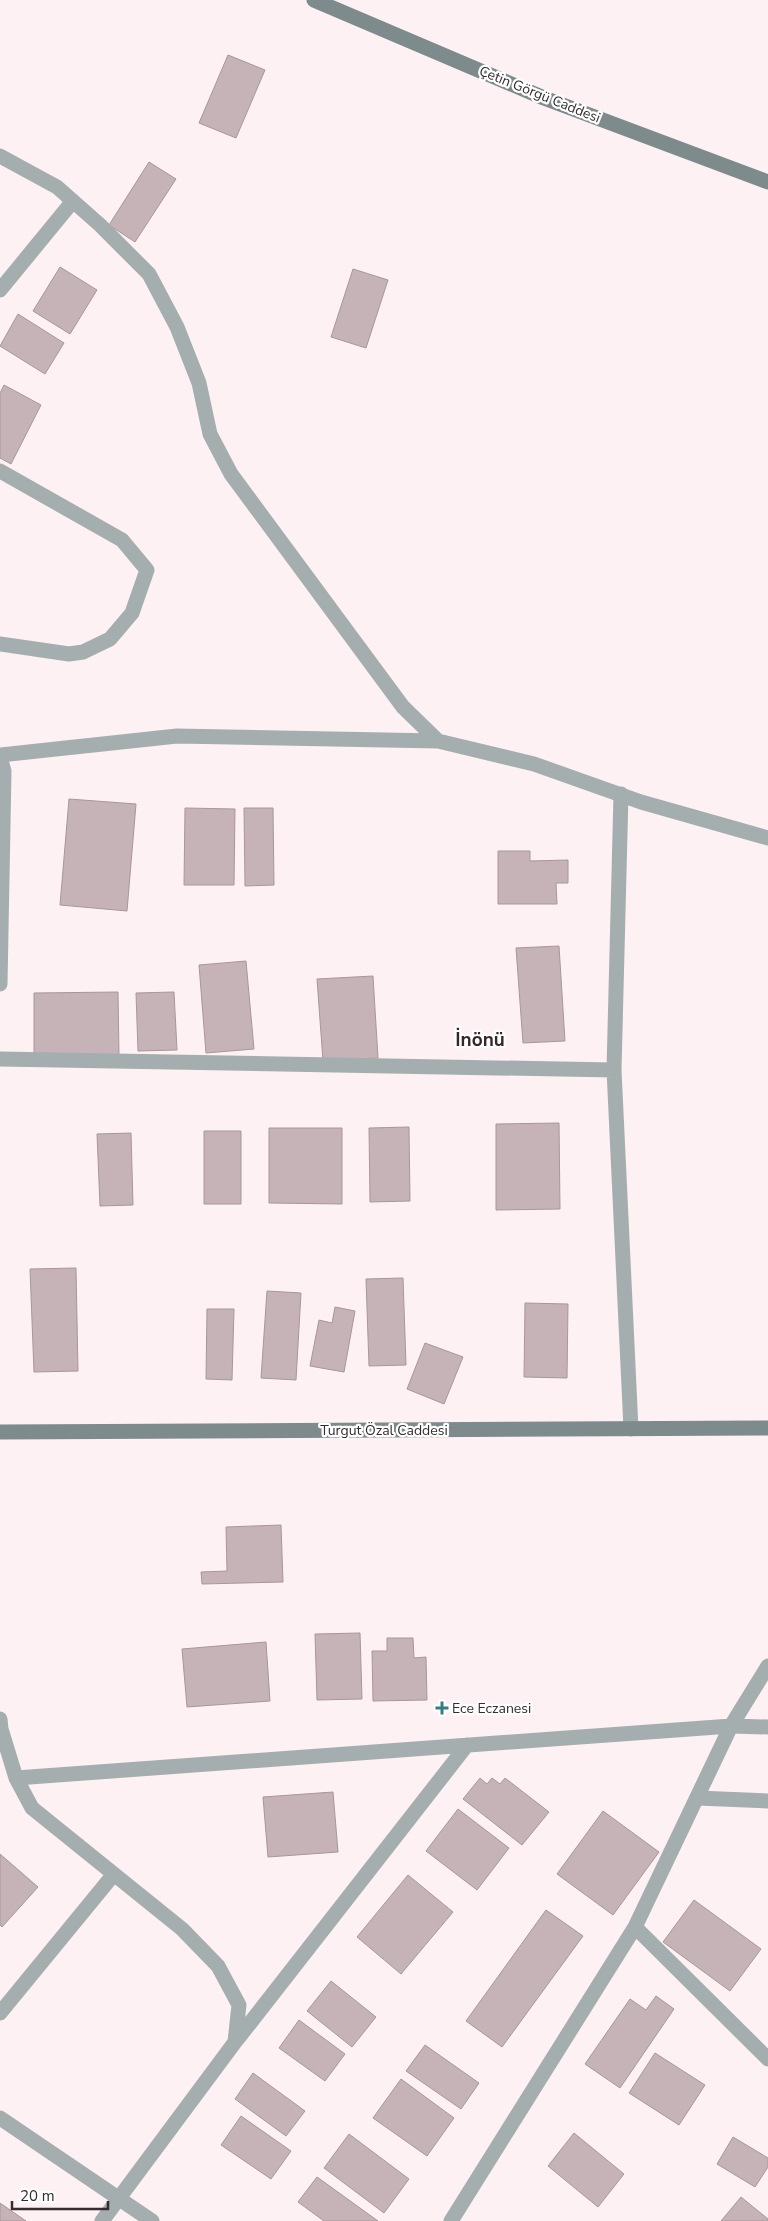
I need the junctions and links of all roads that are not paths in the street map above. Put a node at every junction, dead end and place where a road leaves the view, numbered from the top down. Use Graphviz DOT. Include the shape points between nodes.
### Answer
graph roads {
  1 [pos="314,0"];
  2 [pos="0,156"];
  3 [pos="768,182"];
  4 [pos="73,201"];
  5 [pos="0,290"];
  6 [pos="0,472"];
  7 [pos="0,644"];
  8 [pos="438,741"];
  9 [pos="0,756"];
  10 [pos="621,794"];
  11 [pos="768,838"];
  12 [pos="0,984"];
  13 [pos="0,1059"];
  14 [pos="614,1070"];
  15 [pos="768,1428"];
  16 [pos="632,1429"];
  17 [pos="0,1432"];
  18 [pos="768,1666"];
  19 [pos="0,1719"];
  20 [pos="731,1726"];
  21 [pos="768,1727"];
  22 [pos="467,1745"];
  23 [pos="16,1778"];
  24 [pos="696,1798"];
  25 [pos="768,1801"];
  26 [pos="114,1874"];
  27 [pos="635,1926"];
  28 [pos="0,2013"];
  29 [pos="235,2042"];
  30 [pos="768,2059"];
  31 [pos="0,2118"];
  32 [pos="119,2200"];
  33 [pos="102,2221"];
  34 [pos="152,2221"];
  35 [pos="451,2221"];
  1 -- 3 [label="street, Çetin Görgü Caddesi" via="544,98"];
  2 -- 4 [label="street" via="57,187"];
  4 -- 5 [label="street"];
  4 -- 8 [label="street" via="149,274 177,327 199,383 210,434 231,474 403,707"];
  6 -- 7 [label="street" via="122,540 147,570 132,613 110,639 83,652 69,654"];
  8 -- 9 [label="street" via="177,736"];
  8 -- 10 [label="street" via="534,764"];
  9 -- 12 [label="street" via="4,770"];
  10 -- 11 [label="street"];
  10 -- 14 [label="street"];
  13 -- 14 [label="street"];
  14 -- 16 [label="street"];
  15 -- 16 [label="street, Turgut Özal Caddesi"];
  16 -- 17 [label="street, Turgut Özal Caddesi"];
  18 -- 20 [label="street"];
  19 -- 23 [label="street"];
  20 -- 21 [label="street"];
  20 -- 22 [label="street"];
  20 -- 24 [label="street"];
  22 -- 23 [label="street"];
  22 -- 29 [label="street"];
  23 -- 26 [label="street" via="32,1808"];
  24 -- 25 [label="street"];
  24 -- 27 [label="street"];
  26 -- 28 [label="street"];
  26 -- 29 [label="street" via="182,1929 218,1966 239,2005"];
  27 -- 30 [label="street"];
  27 -- 35 [label="street"];
  29 -- 32 [label="street"];
  31 -- 32 [label="street"];
  32 -- 33 [label="street"];
  32 -- 34 [label="street"];
}
